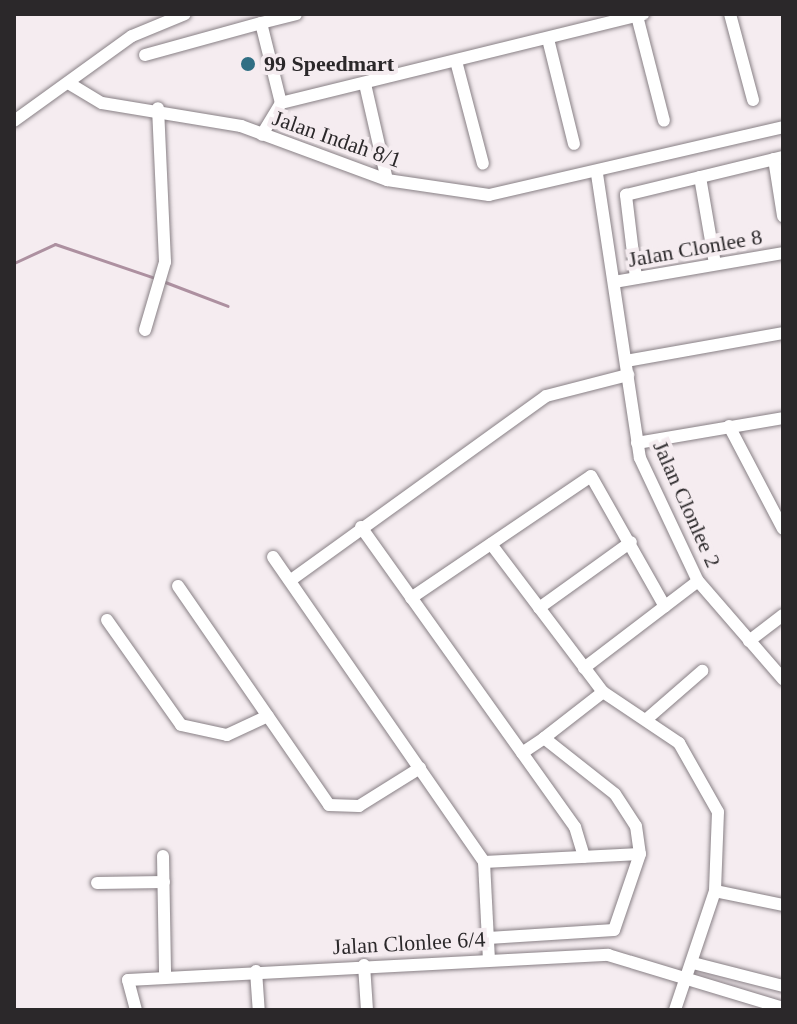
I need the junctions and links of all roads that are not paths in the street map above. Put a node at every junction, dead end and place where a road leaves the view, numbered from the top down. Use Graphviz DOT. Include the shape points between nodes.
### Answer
graph roads {
  1 [pos="185,14"];
  2 [pos="296,14"];
  3 [pos="730,14"];
  4 [pos="640,15"];
  5 [pos="279,16"];
  6 [pos="244,20"];
  7 [pos="261,23"];
  8 [pos="548,39"];
  9 [pos="145,55"];
  10 [pos="456,61"];
  11 [pos="70,84"];
  12 [pos="365,84"];
  13 [pos="753,100"];
  14 [pos="281,103"];
  15 [pos="158,108"];
  16 [pos="14,121"];
  17 [pos="664,121"];
  18 [pos="783,127"];
  19 [pos="262,135"];
  20 [pos="574,144"];
  21 [pos="779,158"];
  22 [pos="483,164"];
  23 [pos="597,174"];
  24 [pos="700,177"];
  25 [pos="387,180"];
  26 [pos="783,216"];
  27 [pos="783,253"];
  28 [pos="715,264"];
  29 [pos="636,278"];
  30 [pos="614,282"];
  31 [pos="145,330"];
  32 [pos="783,333"];
  33 [pos="626,361"];
  34 [pos="628,375"];
  35 [pos="783,418"];
  36 [pos="729,426"];
  37 [pos="637,443"];
  38 [pos="783,504"];
  39 [pos="768,507"];
  40 [pos="361,527"];
  41 [pos="783,529"];
  42 [pos="631,542"];
  43 [pos="491,544"];
  44 [pos="273,557"];
  45 [pos="291,580"];
  46 [pos="698,581"];
  47 [pos="178,586"];
  48 [pos="411,598"];
  49 [pos="665,607"];
  50 [pos="539,608"];
  51 [pos="783,615"];
  52 [pos="107,620"];
  53 [pos="749,641"];
  54 [pos="584,668"];
  55 [pos="702,671"];
  56 [pos="783,679"];
  57 [pos="603,692"];
  58 [pos="268,716"];
  59 [pos="648,718"];
  60 [pos="544,738"];
  61 [pos="522,753"];
  62 [pos="420,768"];
  63 [pos="640,854"];
  64 [pos="163,856"];
  65 [pos="584,857"];
  66 [pos="484,862"];
  67 [pos="164,882"];
  68 [pos="97,883"];
  69 [pos="715,891"];
  70 [pos="783,905"];
  71 [pos="488,938"];
  72 [pos="489,960"];
  73 [pos="693,963"];
  74 [pos="364,965"];
  75 [pos="256,971"];
  76 [pos="165,976"];
  77 [pos="687,982"];
  78 [pos="783,986"];
  79 [pos="780,1009"];
  80 [pos="136,1010"];
  81 [pos="259,1010"];
  82 [pos="367,1010"];
  83 [pos="675,1010"];
  1 -- 11 [label="street" via="132,36"];
  2 -- 5 [label="street"];
  3 -- 13 [label="street"];
  4 -- 8 [label="street"];
  4 -- 17 [label="street"];
  5 -- 7 [label="street"];
  6 -- 7 [label="street"];
  6 -- 9 [label="street"];
  7 -- 14 [label="street"];
  8 -- 10 [label="street"];
  8 -- 20 [label="street"];
  10 -- 12 [label="street"];
  10 -- 22 [label="street"];
  11 -- 15 [label="street, Jalan Indah 8/1" via="102,103"];
  11 -- 16 [label="street"];
  12 -- 14 [label="street"];
  12 -- 25 [label="street"];
  14 -- 19 [label="street"];
  15 -- 19 [label="street, Jalan Indah 8/1"];
  15 -- 31 [label="street" via="162,274"];
  18 -- 23 [label="street, Jalan Indah 8/1"];
  19 -- 25 [label="street, Jalan Indah 8/1"];
  21 -- 24 [label="street"];
  21 -- 26 [label="street"];
  23 -- 25 [label="street, Jalan Indah 8/1" via="489,195"];
  23 -- 30 [label="street, Jalan Clonlee 2"];
  24 -- 28 [label="street"];
  24 -- 29 [label="street" via="626,195"];
  27 -- 28 [label="street, Jalan Clonlee 8"];
  28 -- 29 [label="street, Jalan Clonlee 8"];
  29 -- 30 [label="street, Jalan Clonlee 8"];
  30 -- 33 [label="street, Jalan Clonlee 2"];
  32 -- 33 [label="street"];
  33 -- 34 [label="street, Jalan Clonlee 2"];
  34 -- 37 [label="street, Jalan Clonlee 2"];
  34 -- 40 [label="street" via="546,396"];
  35 -- 36 [label="street"];
  36 -- 37 [label="street"];
  36 -- 39 [label="street"];
  37 -- 46 [label="street, Jalan Clonlee 2"];
  38 -- 39 [label="street"];
  39 -- 41 [label="street"];
  40 -- 45 [label="street"];
  40 -- 48 [label="street"];
  42 -- 43 [label="street" via="591,476"];
  42 -- 49 [label="street"];
  42 -- 50 [label="street"];
  43 -- 48 [label="street"];
  43 -- 50 [label="street"];
  44 -- 45 [label="street"];
  45 -- 62 [label="street"];
  46 -- 49 [label="street"];
  46 -- 53 [label="street, Jalan Clonlee 2"];
  47 -- 58 [label="street"];
  48 -- 61 [label="street"];
  49 -- 54 [label="street"];
  50 -- 54 [label="street"];
  51 -- 53 [label="street"];
  52 -- 58 [label="street" via="181,725 227,735"];
  53 -- 56 [label="street, Jalan Clonlee 2"];
  54 -- 57 [label="street"];
  55 -- 59 [label="street"];
  57 -- 59 [label="street"];
  57 -- 60 [label="street"];
  58 -- 62 [label="street" via="341,811"];
  59 -- 69 [label="street" via="679,743 718,812"];
  60 -- 61 [label="street"];
  60 -- 63 [label="street" via="628,807"];
  61 -- 65 [label="street" via="575,827"];
  62 -- 66 [label="street"];
  63 -- 65 [label="street"];
  63 -- 71 [label="street" via="614,930"];
  64 -- 67 [label="street"];
  65 -- 66 [label="street"];
  66 -- 71 [label="street"];
  67 -- 68 [label="street"];
  67 -- 76 [label="street"];
  69 -- 70 [label="street"];
  69 -- 73 [label="street"];
  71 -- 72 [label="street"];
  72 -- 74 [label="street, Jalan Clonlee 6/4"];
  72 -- 77 [label="street, Jalan Clonlee 6/4" via="608,955"];
  73 -- 77 [label="street"];
  73 -- 78 [label="street"];
  74 -- 75 [label="street, Jalan Clonlee 6/4"];
  74 -- 82 [label="street"];
  75 -- 76 [label="street, Jalan Clonlee 6/4"];
  75 -- 81 [label="street"];
  76 -- 80 [label="street, Jalan Clonlee 6/4" via="128,980"];
  77 -- 79 [label="street, Jalan Clonlee 6/4"];
  77 -- 83 [label="street"];
}
